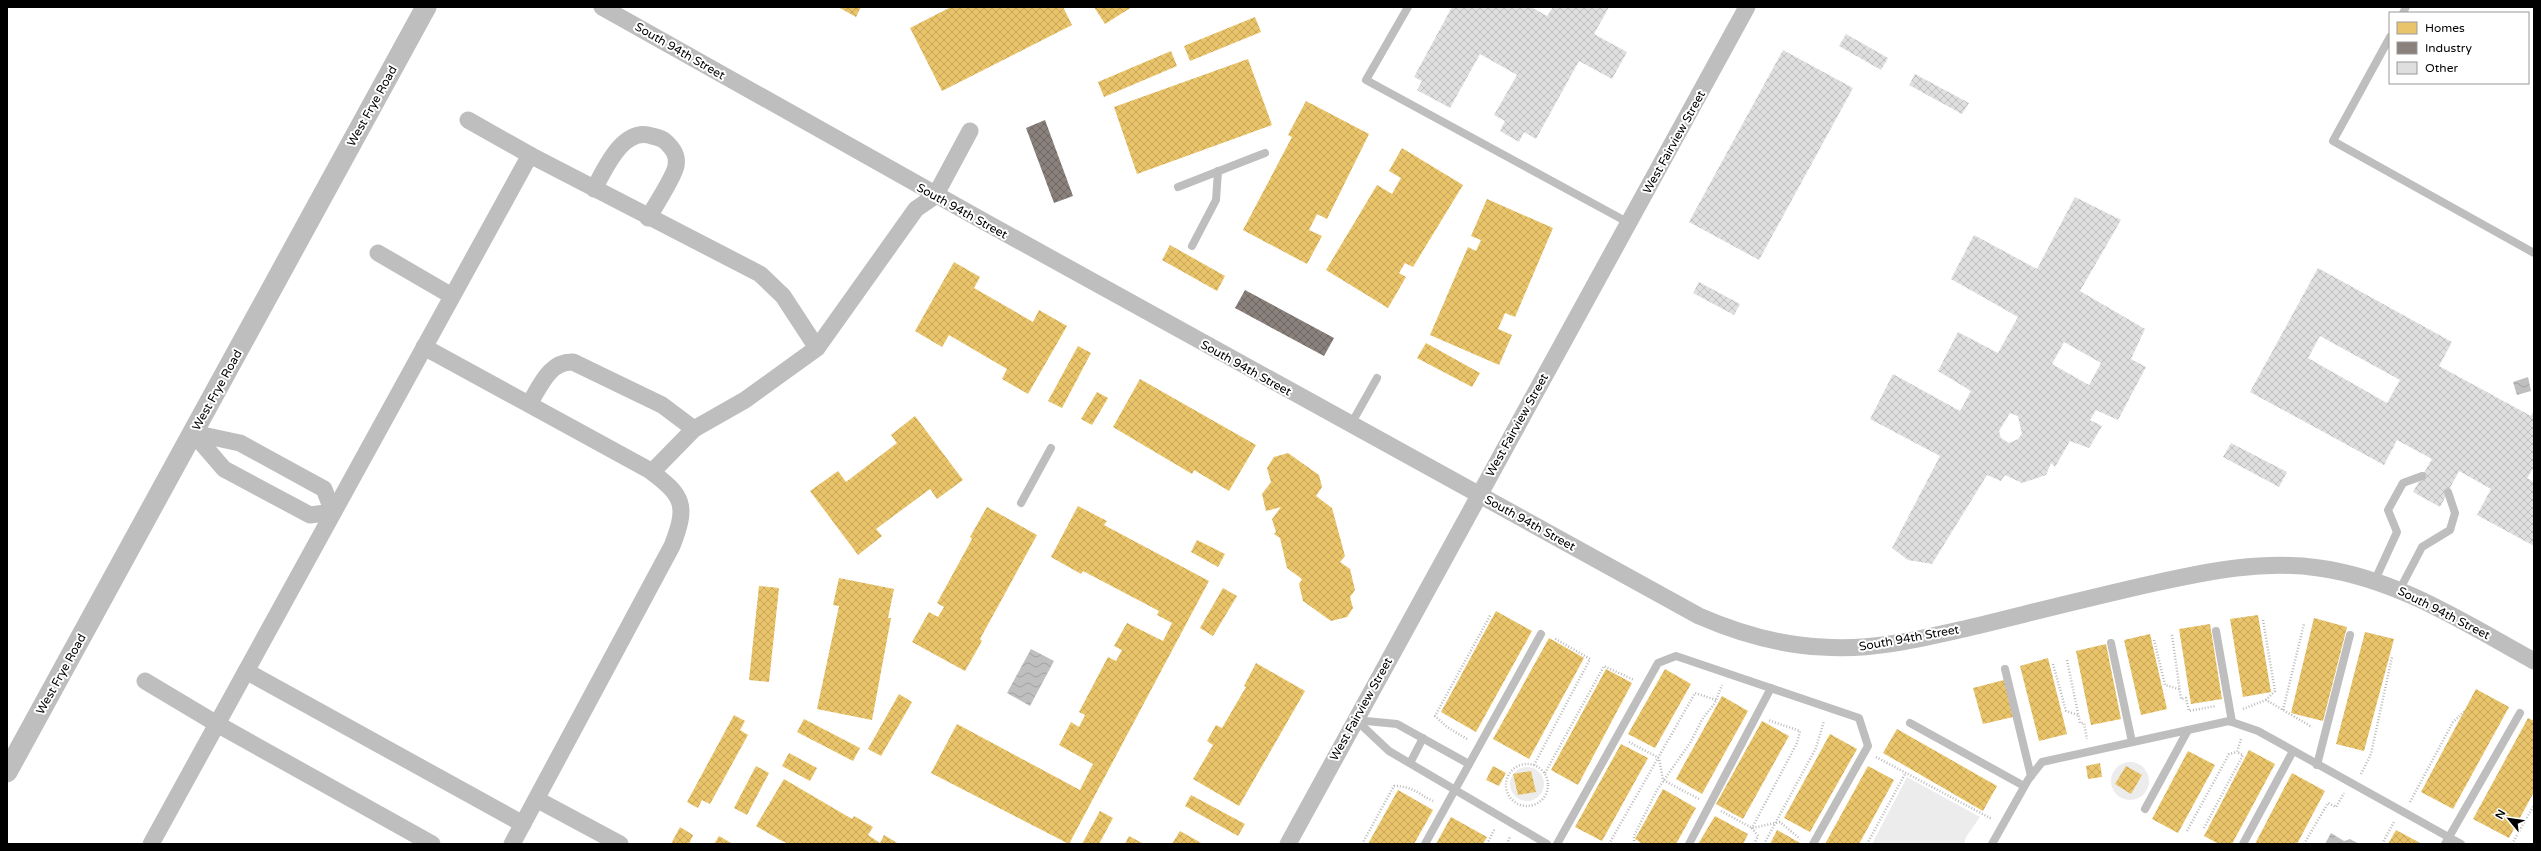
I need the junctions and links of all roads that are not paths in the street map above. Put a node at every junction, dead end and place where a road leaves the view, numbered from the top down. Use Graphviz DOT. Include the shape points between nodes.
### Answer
graph roads {
  1 [pos="426,7"];
  2 [pos="602,7"];
  3 [pos="1408,7"];
  4 [pos="1748,7"];
  5 [pos="2389,39"];
  6 [pos="468,120"];
  7 [pos="970,130"];
  8 [pos="1266,153"];
  9 [pos="530,155"];
  10 [pos="1218,171"];
  11 [pos="1178,187"];
  12 [pos="594,189"];
  13 [pos="935,196"];
  14 [pos="648,218"];
  15 [pos="1629,223"];
  16 [pos="1192,246"];
  17 [pos="378,253"];
  18 [pos="2534,253"];
  19 [pos="452,296"];
  20 [pos="424,347"];
  21 [pos="818,348"];
  22 [pos="1377,378"];
  23 [pos="529,404"];
  24 [pos="1350,426"];
  25 [pos="694,429"];
  26 [pos="193,433"];
  27 [pos="1052,448"];
  28 [pos="652,472"];
  29 [pos="2422,476"];
  30 [pos="2448,492"];
  31 [pos="1478,495"];
  32 [pos="1021,503"];
  33 [pos="333,512"];
  34 [pos="2375,580"];
  35 [pos="2400,589"];
  36 [pos="2216,630"];
  37 [pos="1541,634"];
  38 [pos="2350,635"];
  39 [pos="2111,643"];
  40 [pos="2534,661"];
  41 [pos="2005,669"];
  42 [pos="246,671"];
  43 [pos="145,681"];
  44 [pos="1771,688"];
  45 [pos="2520,713"];
  46 [pos="1356,720"];
  47 [pos="2232,722"];
  48 [pos="1910,723"];
  49 [pos="217,724"];
  50 [pos="2188,730"];
  51 [pos="1423,738"];
  52 [pos="2132,742"];
  53 [pos="2293,751"];
  54 [pos="1410,763"];
  55 [pos="1469,764"];
  56 [pos="2317,765"];
  57 [pos="7,772"];
  58 [pos="2031,776"];
  59 [pos="2024,786"];
  60 [pos="1455,790"];
  61 [pos="538,800"];
  62 [pos="2145,809"];
  63 [pos="523,824"];
  64 [pos="2447,841"];
  65 [pos="150,844"];
  66 [pos="432,844"];
  67 [pos="512,844"];
  68 [pos="620,844"];
  69 [pos="1288,844"];
  70 [pos="1425,844"];
  71 [pos="1548,844"];
  72 [pos="1557,844"];
  73 [pos="1689,844"];
  74 [pos="1813,844"];
  75 [pos="1992,844"];
  76 [pos="2243,844"];
  77 [pos="2461,844"];
  1 -- 26 [label="street, West Frye Road"];
  2 -- 13 [label="street, South 94th Street"];
  3 -- 15 [label="lane" via="1366,80"];
  4 -- 15 [label="street, West Fairview Street"];
  5 -- 18 [label="lane" via="2334,141"];
  6 -- 9 [label="street"];
  7 -- 13 [label="street"];
  8 -- 10 [label="lane"];
  9 -- 12 [label="street"];
  9 -- 19 [label="street"];
  10 -- 11 [label="lane"];
  10 -- 16 [label="lane" via="1216,200"];
  12 -- 14 [label="street"];
  12 -- 14 [label="street" via="608,164 633,135 645,134 664,140 675,152 676,166"];
  13 -- 21 [label="street" via="916,209"];
  13 -- 24 [label="street, South 94th Street"];
  14 -- 21 [label="street" via="760,274 783,296"];
  15 -- 31 [label="street, West Fairview Street"];
  17 -- 19 [label="street"];
  19 -- 20 [label="street"];
  20 -- 23 [label="street"];
  20 -- 33 [label="street"];
  21 -- 25 [label="street" via="745,400"];
  22 -- 24 [label="lane"];
  23 -- 25 [label="street" via="554,368 563,362 573,362 662,405"];
  23 -- 28 [label="street"];
  24 -- 31 [label="street, South 94th Street"];
  25 -- 28 [label="street"];
  26 -- 33 [label="street" via="224,469 310,515"];
  26 -- 33 [label="street" via="240,443 324,489"];
  26 -- 57 [label="street, West Frye Road"];
  27 -- 32 [label="lane"];
  28 -- 61 [label="street" via="671,486 680,501 681,522 672,546"];
  29 -- 34 [label="lane" via="2403,483 2388,510 2397,532"];
  30 -- 35 [label="lane" via="2455,513 2450,530 2422,547"];
  31 -- 34 [label="street, South 94th Street" via="1700,616 1756,636 1821,647 1852,648 1926,637 2208,571 2290,566 2318,568"];
  31 -- 46 [label="street, West Fairview Street"];
  33 -- 42 [label="street"];
  34 -- 35 [label="street, South 94th Street"];
  35 -- 40 [label="street, South 94th Street"];
  36 -- 47 [label="lane"];
  37 -- 55 [label="lane"];
  38 -- 56 [label="lane"];
  39 -- 52 [label="lane"];
  41 -- 58 [label="lane"];
  42 -- 49 [label="street"];
  42 -- 63 [label="street"];
  43 -- 49 [label="street"];
  44 -- 72 [label="lane" via="1676,656 1658,663"];
  44 -- 73 [label="lane"];
  44 -- 74 [label="lane" via="1859,718 1868,746"];
  45 -- 64 [label="lane"];
  46 -- 51 [label="lane" via="1397,724"];
  46 -- 54 [label="lane" via="1389,751"];
  46 -- 69 [label="street, West Fairview Street"];
  47 -- 50 [label="lane"];
  47 -- 53 [label="lane"];
  48 -- 59 [label="lane"];
  49 -- 65 [label="street"];
  49 -- 66 [label="street"];
  50 -- 52 [label="lane"];
  50 -- 62 [label="lane"];
  51 -- 54 [label="lane"];
  51 -- 55 [label="lane"];
  52 -- 58 [label="lane" via="2042,762"];
  53 -- 56 [label="lane"];
  53 -- 76 [label="lane"];
  54 -- 60 [label="lane"];
  55 -- 60 [label="lane"];
  56 -- 64 [label="lane" via="2402,812"];
  58 -- 59 [label="lane"];
  59 -- 75 [label="lane"];
  60 -- 70 [label="lane"];
  60 -- 71 [label="lane"];
  61 -- 63 [label="street"];
  61 -- 68 [label="street"];
  63 -- 67 [label="street"];
  64 -- 77 [label="lane"];
}
